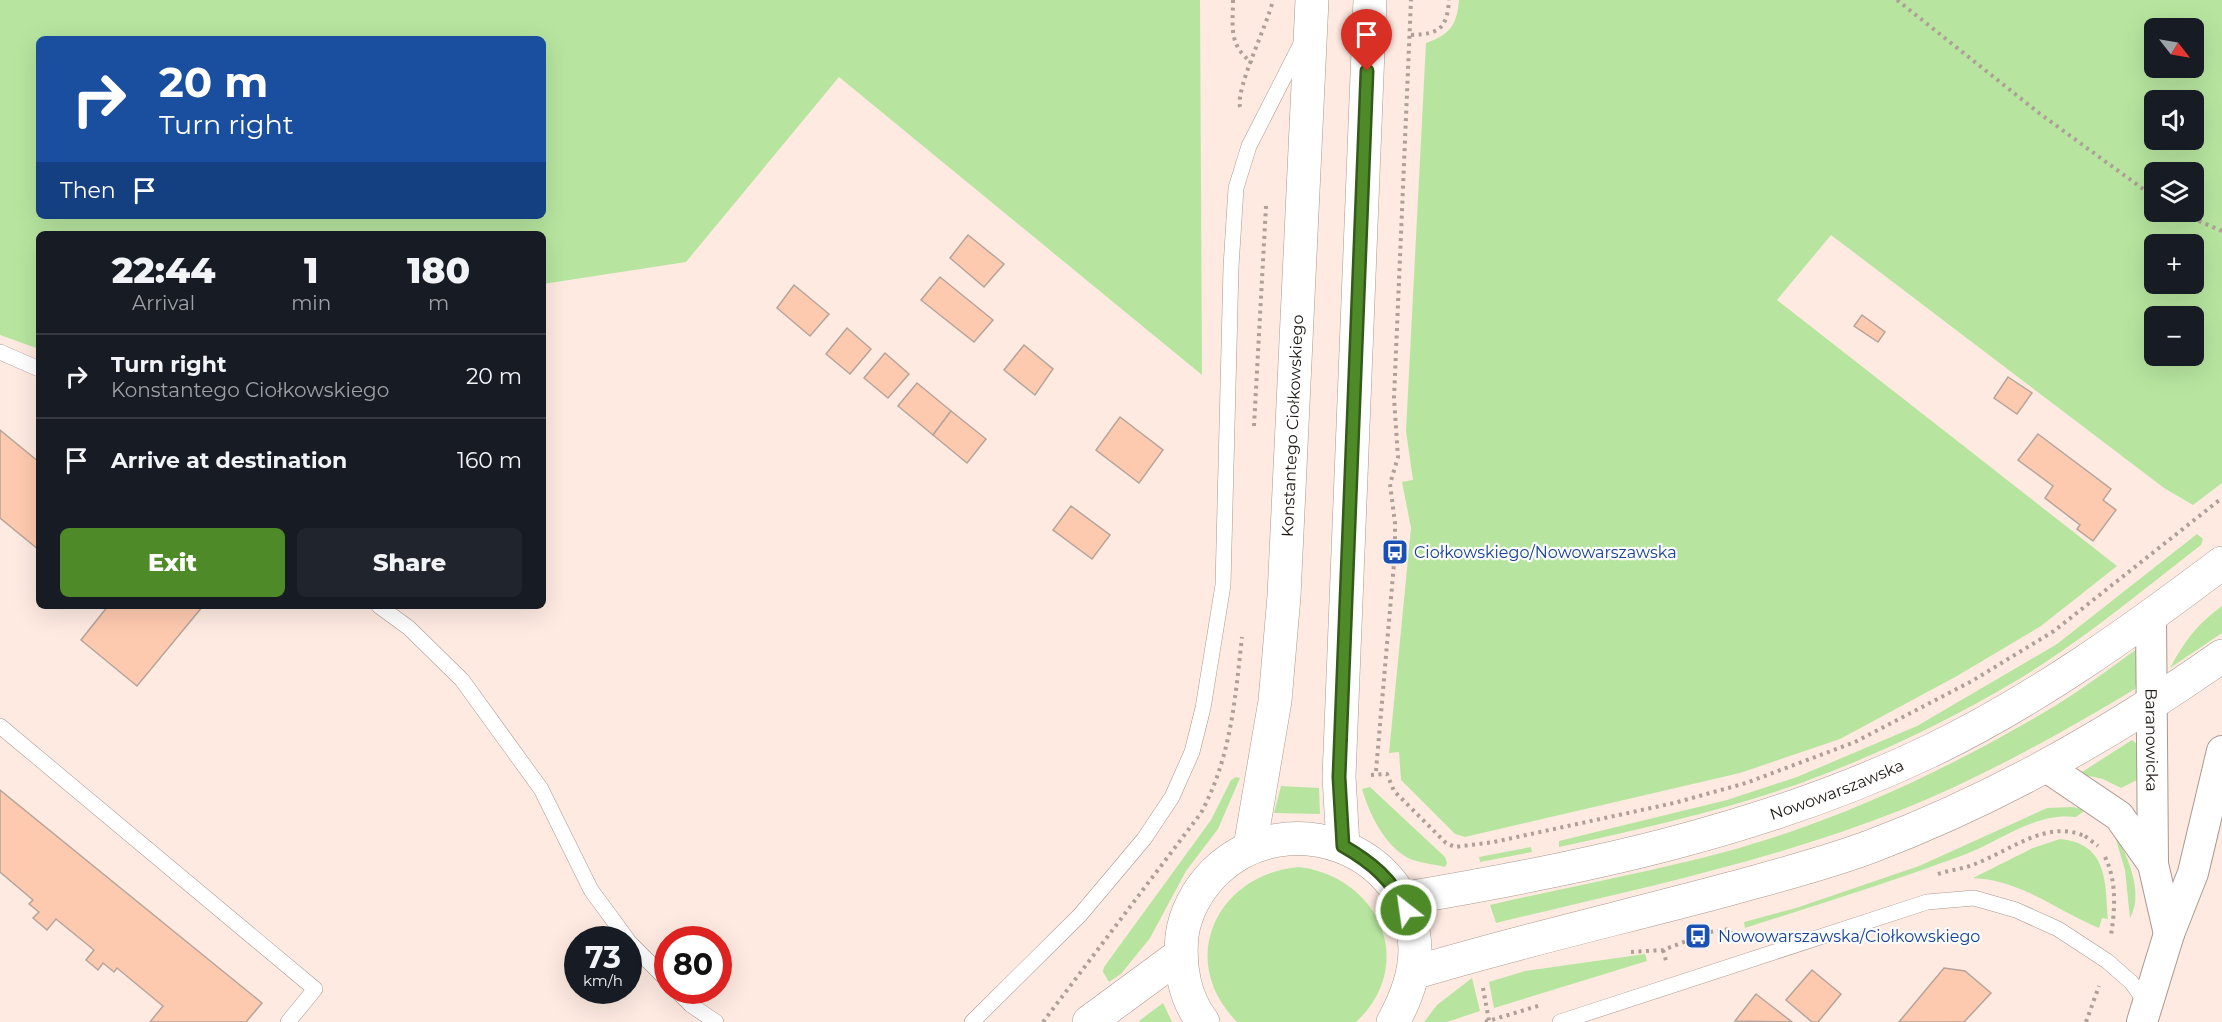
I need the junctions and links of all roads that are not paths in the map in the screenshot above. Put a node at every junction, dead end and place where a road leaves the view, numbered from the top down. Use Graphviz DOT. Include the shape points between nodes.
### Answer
graph roads {
  1 [pos="1370,0"];
  2 [pos="1311,13"];
  3 [pos="0,352"];
  4 [pos="36,368"];
  5 [pos="2222,563"];
  6 [pos="384,609"];
  7 [pos="2151,616"];
  8 [pos="2222,656"];
  9 [pos="2152,705"];
  10 [pos="0,726"];
  11 [pos="2222,751"];
  12 [pos="2045,766"];
  13 [pos="1343,846"];
  14 [pos="1250,847"];
  15 [pos="2153,864"];
  16 [pos="1401,898"];
  17 [pos="618,926"];
  18 [pos="2169,934"];
  19 [pos="642,954"];
  20 [pos="1180,955"];
  21 [pos="654,967"];
  22 [pos="1413,973"];
  23 [pos="690,1004"];
  24 [pos="2145,1014"];
  25 [pos="288,1022"];
  26 [pos="716,1022"];
  27 [pos="972,1022"];
  28 [pos="1089,1022"];
  29 [pos="1203,1022"];
  30 [pos="1393,1022"];
  31 [pos="1560,1022"];
  1 -- 13 [label="main road" via="1339,777"];
  2 -- 14 [label="main road, Konstantego Ciołkowskiego" via="1284,596 1275,701"];
  2 -- 27 [label="lane" via="1249,146 1236,188 1223,585 1203,708 1191,752 1172,797 1144,839 1080,915"];
  3 -- 4 [label="lane"];
  5 -- 7 [label="main road, Nowowarszawska"];
  6 -- 17 [label="lane" via="462,680 541,789 591,890"];
  7 -- 9 [label="street, Baranowicka"];
  7 -- 16 [label="main road, Nowowarszawska" via="1994,718 1928,752 1812,802 1617,857"];
  8 -- 9 [label="main road"];
  9 -- 12 [label="main road"];
  9 -- 15 [label="street, Baranowicka"];
  10 -- 25 [label="lane" via="315,989"];
  11 -- 18 [label="street, Baranowicka" via="2193,873"];
  12 -- 15 [label="street, Baranowicka" via="2118,816"];
  12 -- 22 [label="main road" via="1939,818 1813,866"];
  13 -- 14 [label="main road" via="1296,837"];
  13 -- 16 [label="main road" via="1366,859"];
  14 -- 20 [label="main road" via="1226,861 1192,903 1183,928"];
  15 -- 18 [label="street, Baranowicka"];
  16 -- 22 [label="main road" via="1415,948"];
  18 -- 24 [label="street, Baranowicka"];
  19 -- 21 [label="lane"];
  20 -- 28 [label="main road"];
  20 -- 29 [label="main road" via="1185,986"];
  22 -- 30 [label="main road" via="1406,999"];
  23 -- 26 [label="lane"];
  24 -- 31 [label="lane" via="2131,982 2092,949 2016,910 1974,898 1927,902"];
}
